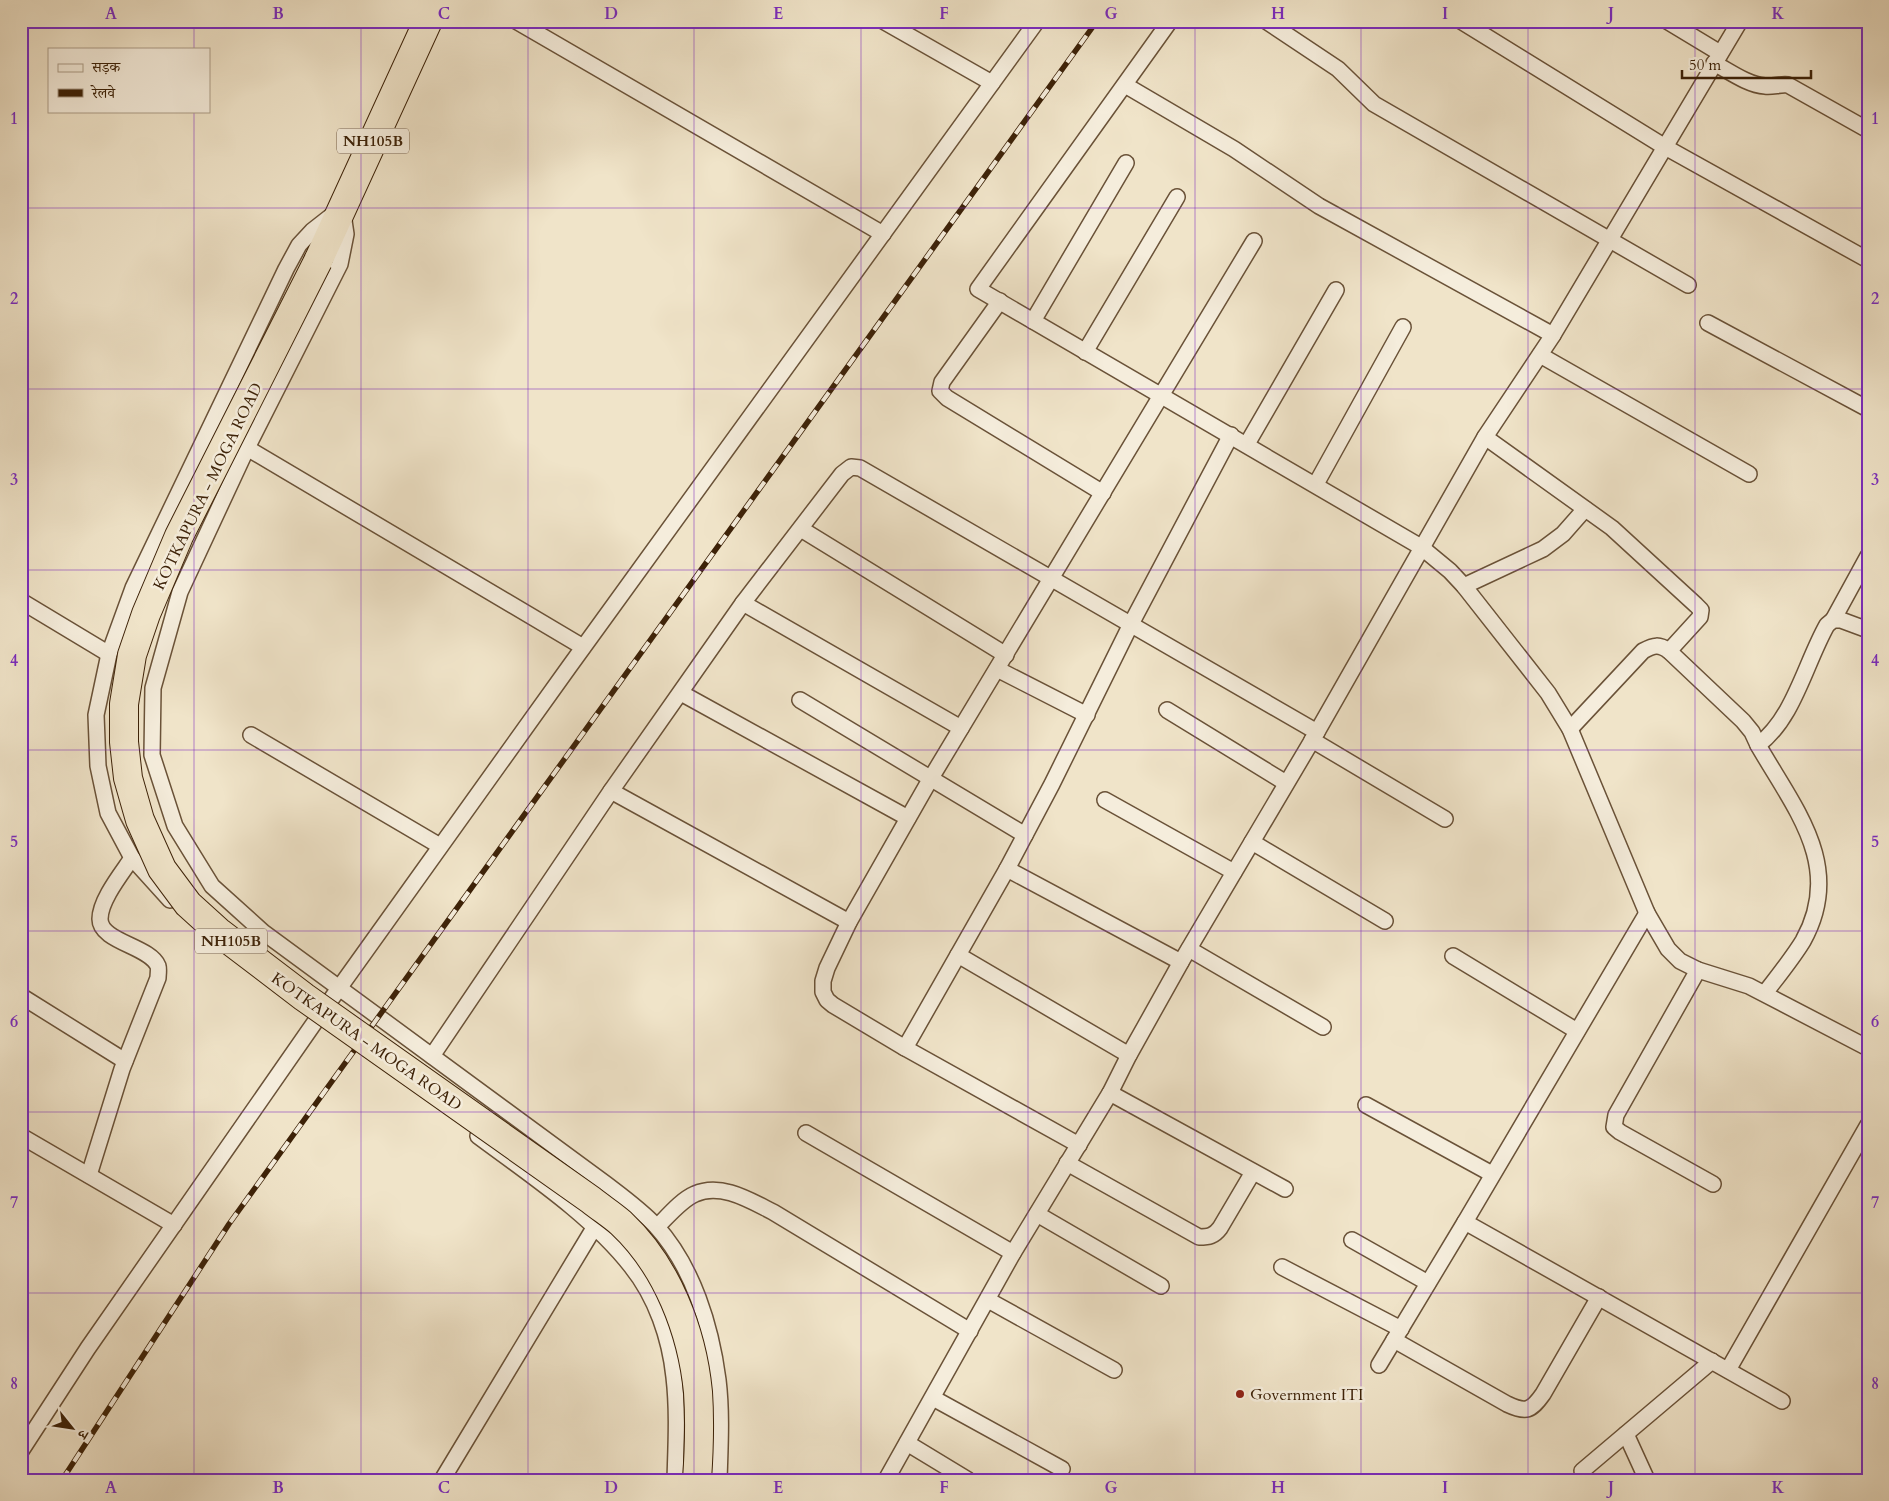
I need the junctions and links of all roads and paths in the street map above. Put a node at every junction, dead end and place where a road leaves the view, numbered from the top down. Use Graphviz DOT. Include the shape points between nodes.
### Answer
graph roads {
  1 [pos="428,21"];
  2 [pos="516,21"];
  3 [pos="883,21"];
  4 [pos="1037,21"];
  5 [pos="1170,21"];
  6 [pos="1266,21"];
  7 [pos="1461,21"];
  8 [pos="1667,21"];
  9 [pos="1740,21"];
  10 [pos="1717,58"];
  11 [pos="992,83"];
  12 [pos="1125,85"];
  13 [pos="1868,130"];
  14 [pos="1665,147"];
  15 [pos="1126,163"];
  16 [pos="1177,197"];
  17 [pos="343,208"];
  18 [pos="883,234"];
  19 [pos="1611,240"];
  20 [pos="1254,241"];
  21 [pos="1868,260"];
  22 [pos="1688,285"];
  23 [pos="1336,290"];
  24 [pos="1000,301"];
  25 [pos="1033,320"];
  26 [pos="1708,323"];
  27 [pos="1403,326"];
  28 [pos="1553,335"];
  29 [pos="1085,352"];
  30 [pos="1540,355"];
  31 [pos="1162,394"];
  32 [pos="1868,409"];
  33 [pos="1231,435"];
  34 [pos="1484,437"];
  35 [pos="1246,444"];
  36 [pos="247,448"];
  37 [pos="1749,474"];
  38 [pos="1316,484"];
  39 [pos="1103,492"];
  40 [pos="1585,509"];
  41 [pos="801,529"];
  42 [pos="1421,547"];
  43 [pos="1868,556"];
  44 [pos="1050,580"];
  45 [pos="1464,586"];
  46 [pos="21,601"];
  47 [pos="743,603"];
  48 [pos="1834,620"];
  49 [pos="1131,624"];
  50 [pos="1868,630"];
  51 [pos="583,647"];
  52 [pos="1669,651"];
  53 [pos="108,654"];
  54 [pos="1006,655"];
  55 [pos="998,669"];
  56 [pos="681,692"];
  57 [pos="800,700"];
  58 [pos="1167,710"];
  59 [pos="1087,715"];
  60 [pos="961,728"];
  61 [pos="1570,729"];
  62 [pos="251,735"];
  63 [pos="1314,736"];
  64 [pos="1758,745"];
  65 [pos="931,778"];
  66 [pos="1286,782"];
  67 [pos="611,791"];
  68 [pos="1105,800"];
  69 [pos="908,818"];
  70 [pos="1445,819"];
  71 [pos="1025,835"];
  72 [pos="1252,842"];
  73 [pos="440,846"];
  74 [pos="132,858"];
  75 [pos="1007,869"];
  76 [pos="1234,872"];
  77 [pos="1647,913"];
  78 [pos="1385,921"];
  79 [pos="849,922"];
  80 [pos="958,955"];
  81 [pos="1185,956"];
  82 [pos="1453,956"];
  83 [pos="1698,970"];
  84 [pos="340,987"];
  85 [pos="1765,993"];
  86 [pos="21,996"];
  87 [pos="316,1018"];
  88 [pos="1323,1027"];
  89 [pos="1577,1031"];
  90 [pos="905,1048"];
  91 [pos="1868,1048"];
  92 [pos="1129,1055"];
  93 [pos="432,1056"];
  94 [pos="125,1061"];
  95 [pos="1110,1093"];
  96 [pos="1366,1104"];
  97 [pos="1868,1125"];
  98 [pos="806,1133"];
  99 [pos="21,1136"];
  100 [pos="1078,1144"];
  101 [pos="1067,1163"];
  102 [pos="1253,1172"];
  103 [pos="1492,1174"];
  104 [pos="88,1175"];
  105 [pos="1713,1184"];
  106 [pos="1284,1189"];
  107 [pos="1037,1214"];
  108 [pos="1464,1222"];
  109 [pos="174,1225"];
  110 [pos="657,1226"];
  111 [pos="594,1228"];
  112 [pos="1352,1240"];
  113 [pos="1013,1254"];
  114 [pos="1282,1267"];
  115 [pos="1428,1283"];
  116 [pos="1161,1286"];
  117 [pos="1599,1297"];
  118 [pos="988,1300"];
  119 [pos="970,1330"];
  120 [pos="1398,1334"];
  121 [pos="1712,1361"];
  122 [pos="1379,1365"];
  123 [pos="1114,1370"];
  124 [pos="1728,1370"];
  125 [pos="933,1398"];
  126 [pos="1782,1401"];
  127 [pos="1626,1434"];
  128 [pos="907,1443"];
  129 [pos="21,1452"];
  130 [pos="1062,1468"];
  131 [pos="1582,1471"];
  132 [pos="442,1480"];
  133 [pos="675,1480"];
  134 [pos="697,1480"];
  135 [pos="720,1480"];
  136 [pos="886,1480"];
  137 [pos="968,1480"];
  138 [pos="1647,1480"];
  1 -- 17 [label="highway, KOTKAPURA - MOGA ROAD / NH105B"];
  2 -- 18 [label="street"];
  3 -- 11 [label="street"];
  4 -- 11 [label="street"];
  5 -- 12 [label="street"];
  6 -- 19 [label="street" via="1338,69 1374,104"];
  7 -- 14 [label="street"];
  8 -- 10 [label="street"];
  9 -- 10 [label="street"];
  10 -- 13 [label="street" via="1754,84 1788,85"];
  10 -- 14 [label="street"];
  11 -- 18 [label="street"];
  12 -- 24 [label="street" via="978,289"];
  12 -- 28 [label="street" via="1234,149 1319,206"];
  14 -- 19 [label="street"];
  14 -- 21 [label="street"];
  15 -- 25 [label="street"];
  16 -- 29 [label="street"];
  17 -- 36 [label="street" via="346,234 340,264"];
  17 -- 53 [label="street" via="305,238 286,269 133,588"];
  17 -- 134 [label="highway, KOTKAPURA - MOGA ROAD / NH105B, bridge" via="179,536 146,614 132,655 124,704 128,778 140,820 162,869 188,904 220,933 304,997 591,1200 621,1223 646,1252 666,1281 690,1346 698,1392"];
  18 -- 51 [label="street"];
  19 -- 22 [label="street"];
  19 -- 28 [label="street"];
  20 -- 31 [label="street"];
  23 -- 35 [label="street"];
  24 -- 25 [label="street"];
  24 -- 39 [label="street" via="942,382 940,391"];
  25 -- 29 [label="street"];
  26 -- 32 [label="street"];
  27 -- 38 [label="street"];
  28 -- 30 [label="street"];
  29 -- 31 [label="street"];
  30 -- 34 [label="street"];
  30 -- 37 [label="street"];
  31 -- 33 [label="street"];
  31 -- 39 [label="street"];
  33 -- 35 [label="street"];
  33 -- 49 [label="street"];
  34 -- 40 [label="street"];
  34 -- 42 [label="street"];
  35 -- 38 [label="street"];
  36 -- 51 [label="street"];
  36 -- 84 [label="street" via="180,592 153,688 152,755 174,826 212,886 262,932"];
  38 -- 42 [label="street"];
  39 -- 44 [label="street"];
  40 -- 45 [label="street" via="1563,534 1543,549"];
  40 -- 52 [label="street" via="1622,537 1700,610 1695,624"];
  41 -- 44 [label="street" via="842,474 856,467"];
  41 -- 47 [label="street"];
  41 -- 54 [label="street"];
  42 -- 45 [label="street"];
  42 -- 63 [label="street"];
  43 -- 48 [label="street"];
  44 -- 49 [label="street"];
  44 -- 54 [label="street"];
  45 -- 61 [label="street" via="1548,693"];
  46 -- 53 [label="street"];
  47 -- 56 [label="street"];
  47 -- 60 [label="street"];
  48 -- 50 [label="street"];
  48 -- 64 [label="street" via="1820,637 1785,714 1770,736"];
  49 -- 59 [label="street"];
  49 -- 63 [label="street"];
  51 -- 73 [label="street"];
  52 -- 61 [label="street" via="1660,645 1643,651"];
  52 -- 64 [label="street" via="1743,721"];
  53 -- 74 [label="street" via="96,715 98,766 108,813"];
  54 -- 55 [label="street"];
  55 -- 59 [label="street"];
  55 -- 60 [label="street"];
  56 -- 67 [label="street"];
  56 -- 69 [label="street"];
  57 -- 65 [label="street"];
  58 -- 66 [label="street"];
  59 -- 71 [label="street"];
  60 -- 65 [label="street"];
  61 -- 77 [label="street"];
  62 -- 73 [label="street"];
  63 -- 66 [label="street"];
  63 -- 70 [label="street"];
  64 -- 85 [label="street" via="1804,824 1820,878 1814,916 1803,941"];
  65 -- 69 [label="street"];
  65 -- 71 [label="street"];
  66 -- 72 [label="street"];
  67 -- 79 [label="street"];
  67 -- 93 [label="street"];
  68 -- 76 [label="street"];
  69 -- 79 [label="street"];
  71 -- 75 [label="street"];
  72 -- 76 [label="street"];
  72 -- 78 [label="street"];
  73 -- 84 [label="street"];
  74 -- 87 [label="street" via="179,910 242,964"];
  74 -- 94 [label="street" via="107,897 100,920 103,929 112,936 150,957 158,966 158,978"];
  75 -- 80 [label="street"];
  75 -- 81 [label="street"];
  76 -- 81 [label="street"];
  77 -- 83 [label="street" via="1668,949 1680,961"];
  77 -- 89 [label="street"];
  79 -- 90 [label="street" via="827,968 823,992 833,1005"];
  80 -- 90 [label="street"];
  80 -- 92 [label="street"];
  81 -- 88 [label="street"];
  81 -- 92 [label="street"];
  82 -- 89 [label="street"];
  83 -- 85 [label="street"];
  83 -- 105 [label="street" via="1616,1115 1614,1127"];
  84 -- 87 [label="street"];
  84 -- 93 [label="street"];
  85 -- 91 [label="street"];
  86 -- 94 [label="street"];
  87 -- 109 [label="street"];
  87 -- 111 [label="street" via="556,1195"];
  89 -- 103 [label="street"];
  90 -- 100 [label="street"];
  92 -- 95 [label="street"];
  93 -- 110 [label="street" via="606,1184"];
  94 -- 104 [label="street"];
  95 -- 100 [label="street"];
  95 -- 102 [label="street"];
  96 -- 103 [label="street"];
  97 -- 124 [label="street"];
  98 -- 113 [label="street"];
  99 -- 104 [label="street"];
  100 -- 101 [label="street"];
  101 -- 102 [label="street" via="1199,1237 1214,1235 1220,1228"];
  101 -- 107 [label="street"];
  102 -- 106 [label="street"];
  103 -- 108 [label="street"];
  104 -- 109 [label="street"];
  107 -- 113 [label="street"];
  107 -- 116 [label="street"];
  108 -- 115 [label="street"];
  108 -- 117 [label="street"];
  109 -- 129 [label="street" via="88,1348"];
  110 -- 119 [label="street" via="696,1194 728,1192 773,1212"];
  110 -- 135 [label="street" via="681,1261 708,1328 718,1381"];
  111 -- 132 [label="street"];
  111 -- 133 [label="street" via="631,1266 651,1297 661,1321 677,1404"];
  112 -- 115 [label="street"];
  113 -- 118 [label="street"];
  114 -- 120 [label="street"];
  115 -- 120 [label="street"];
  117 -- 120 [label="street" via="1543,1394 1528,1409 1519,1410 1507,1404"];
  117 -- 121 [label="street"];
  118 -- 119 [label="street"];
  118 -- 123 [label="street"];
  119 -- 125 [label="street"];
  120 -- 122 [label="street"];
  121 -- 124 [label="street"];
  121 -- 127 [label="street"];
  124 -- 126 [label="street"];
  125 -- 128 [label="street"];
  125 -- 130 [label="street"];
  127 -- 131 [label="street"];
  127 -- 138 [label="street"];
  128 -- 136 [label="street"];
  128 -- 137 [label="street"];
}
